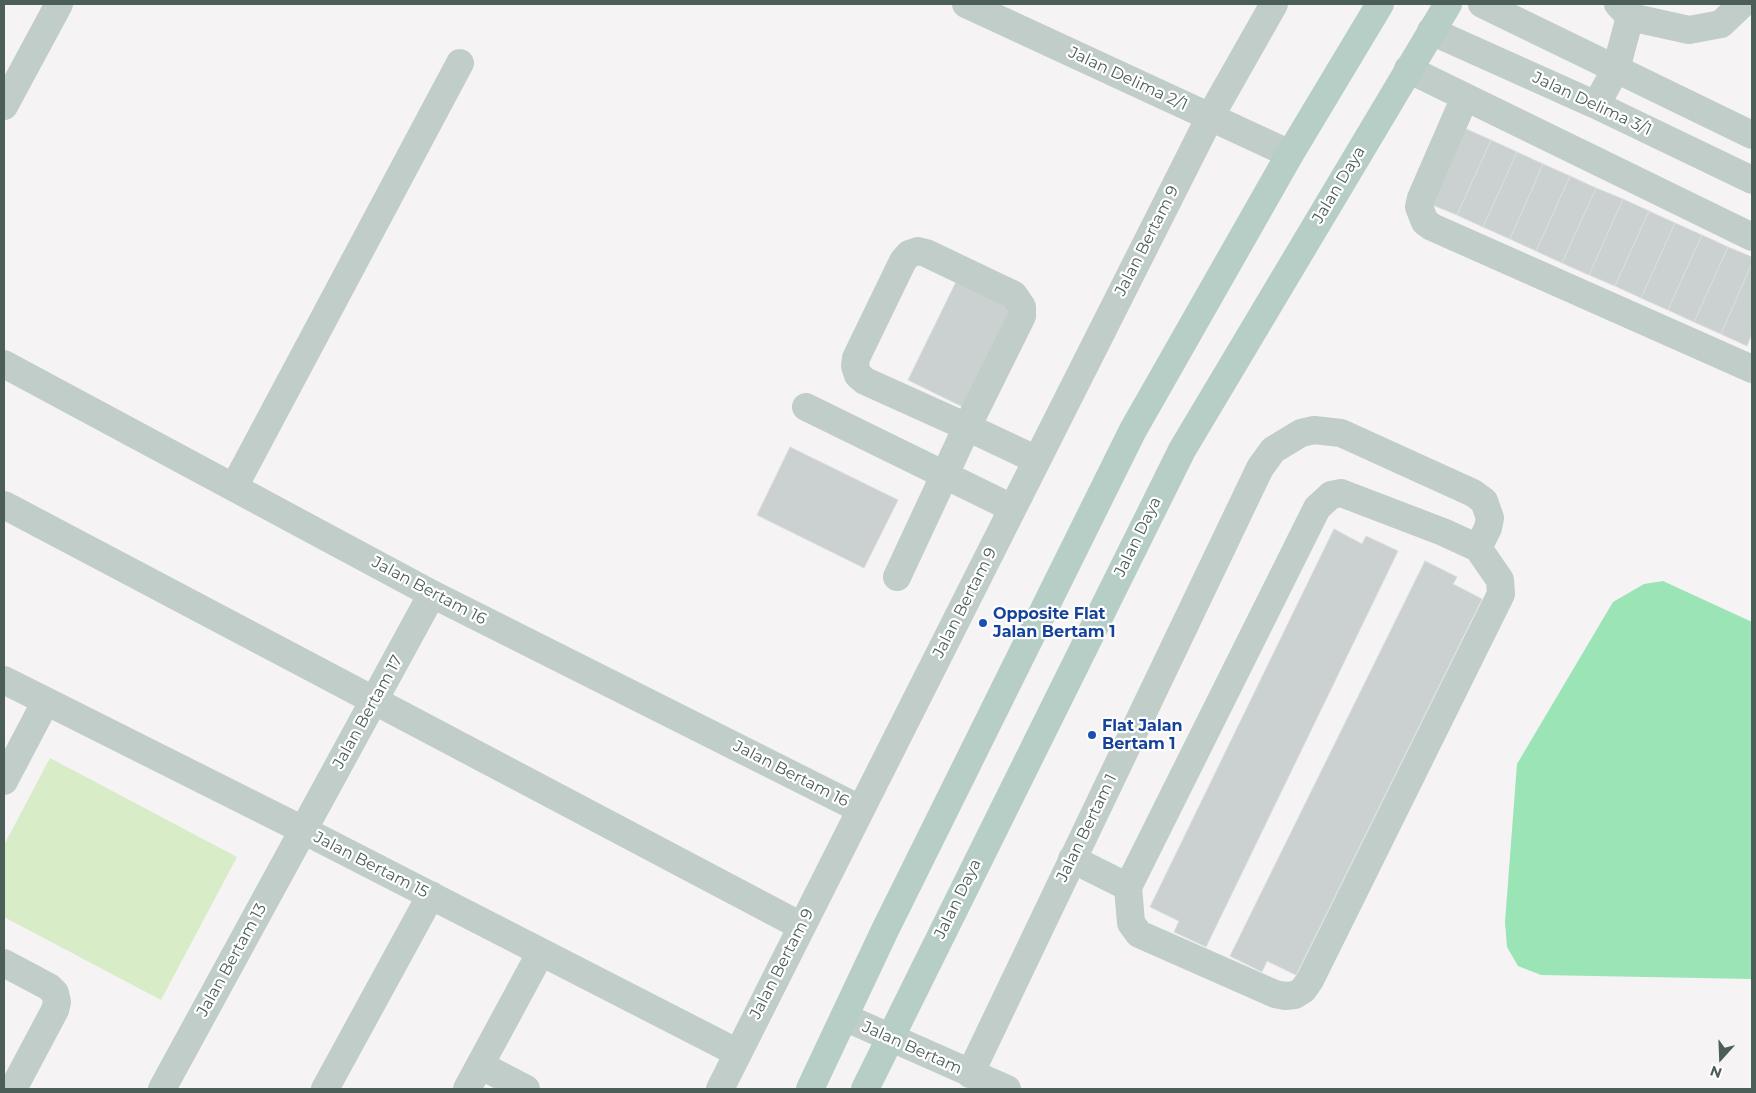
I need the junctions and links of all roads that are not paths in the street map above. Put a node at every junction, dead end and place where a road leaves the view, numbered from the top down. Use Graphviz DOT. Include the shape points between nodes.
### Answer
graph roads {
  1 [pos="59,4"];
  2 [pos="966,4"];
  3 [pos="1274,4"];
  4 [pos="1380,4"];
  5 [pos="1448,4"];
  6 [pos="1482,4"];
  7 [pos="1742,4"];
  8 [pos="994,10"];
  9 [pos="1624,10"];
  10 [pos="1431,31"];
  11 [pos="460,63"];
  12 [pos="1616,69"];
  13 [pos="1408,70"];
  14 [pos="1465,97"];
  15 [pos="1596,105"];
  16 [pos="4,106"];
  17 [pos="1210,117"];
  18 [pos="1752,135"];
  19 [pos="1290,154"];
  20 [pos="1752,180"];
  21 [pos="1752,237"];
  22 [pos="4,364"];
  23 [pos="1752,369"];
  24 [pos="806,406"];
  25 [pos="967,427"];
  26 [pos="1037,460"];
  27 [pos="945,475"];
  28 [pos="234,487"];
  29 [pos="4,505"];
  30 [pos="1012,508"];
  31 [pos="1478,548"];
  32 [pos="897,577"];
  33 [pos="432,594"];
  34 [pos="4,680"];
  35 [pos="374,700"];
  36 [pos="46,703"];
  37 [pos="6,768"];
  38 [pos="860,809"];
  39 [pos="303,830"];
  40 [pos="1072,859"];
  41 [pos="1128,887"];
  42 [pos="431,895"];
  43 [pos="801,926"];
  44 [pos="541,952"];
  45 [pos="4,963"];
  46 [pos="844,1017"];
  47 [pos="889,1038"];
  48 [pos="738,1053"];
  49 [pos="480,1065"];
  50 [pos="970,1074"];
  51 [pos="13,1089"];
  52 [pos="162,1089"];
  53 [pos="325,1089"];
  54 [pos="467,1089"];
  55 [pos="526,1089"];
  56 [pos="720,1089"];
  57 [pos="810,1089"];
  58 [pos="865,1089"];
  59 [pos="1007,1089"];
  1 -- 16 [label="street"];
  2 -- 8 [label="street, Jalan Delima 2/1"];
  3 -- 17 [label="street, Jalan Bertam 9"];
  4 -- 19 [label="main road"];
  5 -- 10 [label="main road, Jalan Daya"];
  6 -- 12 [label="street"];
  7 -- 9 [label="street" via="1721,24 1689,30"];
  8 -- 17 [label="street, Jalan Delima 2/1"];
  9 -- 12 [label="street"];
  10 -- 13 [label="main road, Jalan Daya"];
  10 -- 15 [label="street, Jalan Delima 3/1"];
  11 -- 28 [label="street"];
  12 -- 15 [label="street"];
  12 -- 18 [label="street"];
  13 -- 14 [label="street"];
  13 -- 47 [label="main road, Jalan Daya" via="1182,450"];
  14 -- 21 [label="street"];
  14 -- 23 [label="street" via="1421,198 1419,207 1425,222"];
  15 -- 20 [label="street, Jalan Delima 3/1"];
  17 -- 19 [label="street, Jalan Delima 2/1"];
  17 -- 26 [label="street, Jalan Bertam 9"];
  19 -- 46 [label="main road" via="1133,430"];
  22 -- 28 [label="street, Jalan Bertam 16"];
  24 -- 27 [label="street"];
  25 -- 25 [label="street" via="1022,316 1022,307 1014,295 918,251 903,261 855,366 865,381"];
  25 -- 26 [label="street"];
  25 -- 27 [label="street"];
  26 -- 30 [label="street, Jalan Bertam 9"];
  27 -- 30 [label="street"];
  27 -- 32 [label="street"];
  28 -- 33 [label="street, Jalan Bertam 16"];
  29 -- 35 [label="street"];
  30 -- 38 [label="street, Jalan Bertam 9"];
  31 -- 40 [label="street, Jalan Bertam 1" via="1490,518 1484,501 1473,492 1341,433 1314,430 1301,433 1272,450 1256,476"];
  31 -- 41 [label="street" via="1350,495 1331,495 1323,500"];
  31 -- 41 [label="street" via="1500,580 1499,600 1303,990 1295,995 1276,994 1145,938 1131,923"];
  33 -- 35 [label="street, Jalan Bertam 17"];
  33 -- 38 [label="street, Jalan Bertam 16"];
  34 -- 36 [label="street, Jalan Bertam 15"];
  35 -- 39 [label="street, Jalan Bertam 17"];
  35 -- 43 [label="street"];
  36 -- 37 [label="street"];
  36 -- 39 [label="street, Jalan Bertam 15"];
  38 -- 43 [label="street, Jalan Bertam 9"];
  39 -- 42 [label="street, Jalan Bertam 15"];
  39 -- 52 [label="street, Jalan Bertam 13"];
  40 -- 41 [label="street"];
  40 -- 50 [label="street, Jalan Bertam 1"];
  42 -- 44 [label="street, Jalan Bertam 15"];
  42 -- 53 [label="street"];
  43 -- 48 [label="street, Jalan Bertam 9"];
  44 -- 48 [label="street, Jalan Bertam 15"];
  44 -- 49 [label="street"];
  45 -- 51 [label="street" via="48,987 55,993 57,1002"];
  46 -- 47 [label="street, Jalan Bertam"];
  46 -- 57 [label="main road"];
  47 -- 50 [label="street, Jalan Bertam"];
  47 -- 58 [label="main road, Jalan Daya"];
  48 -- 56 [label="street, Jalan Bertam 9"];
  49 -- 54 [label="street"];
  49 -- 55 [label="street"];
  50 -- 59 [label="street, Jalan Bertam"];
}
